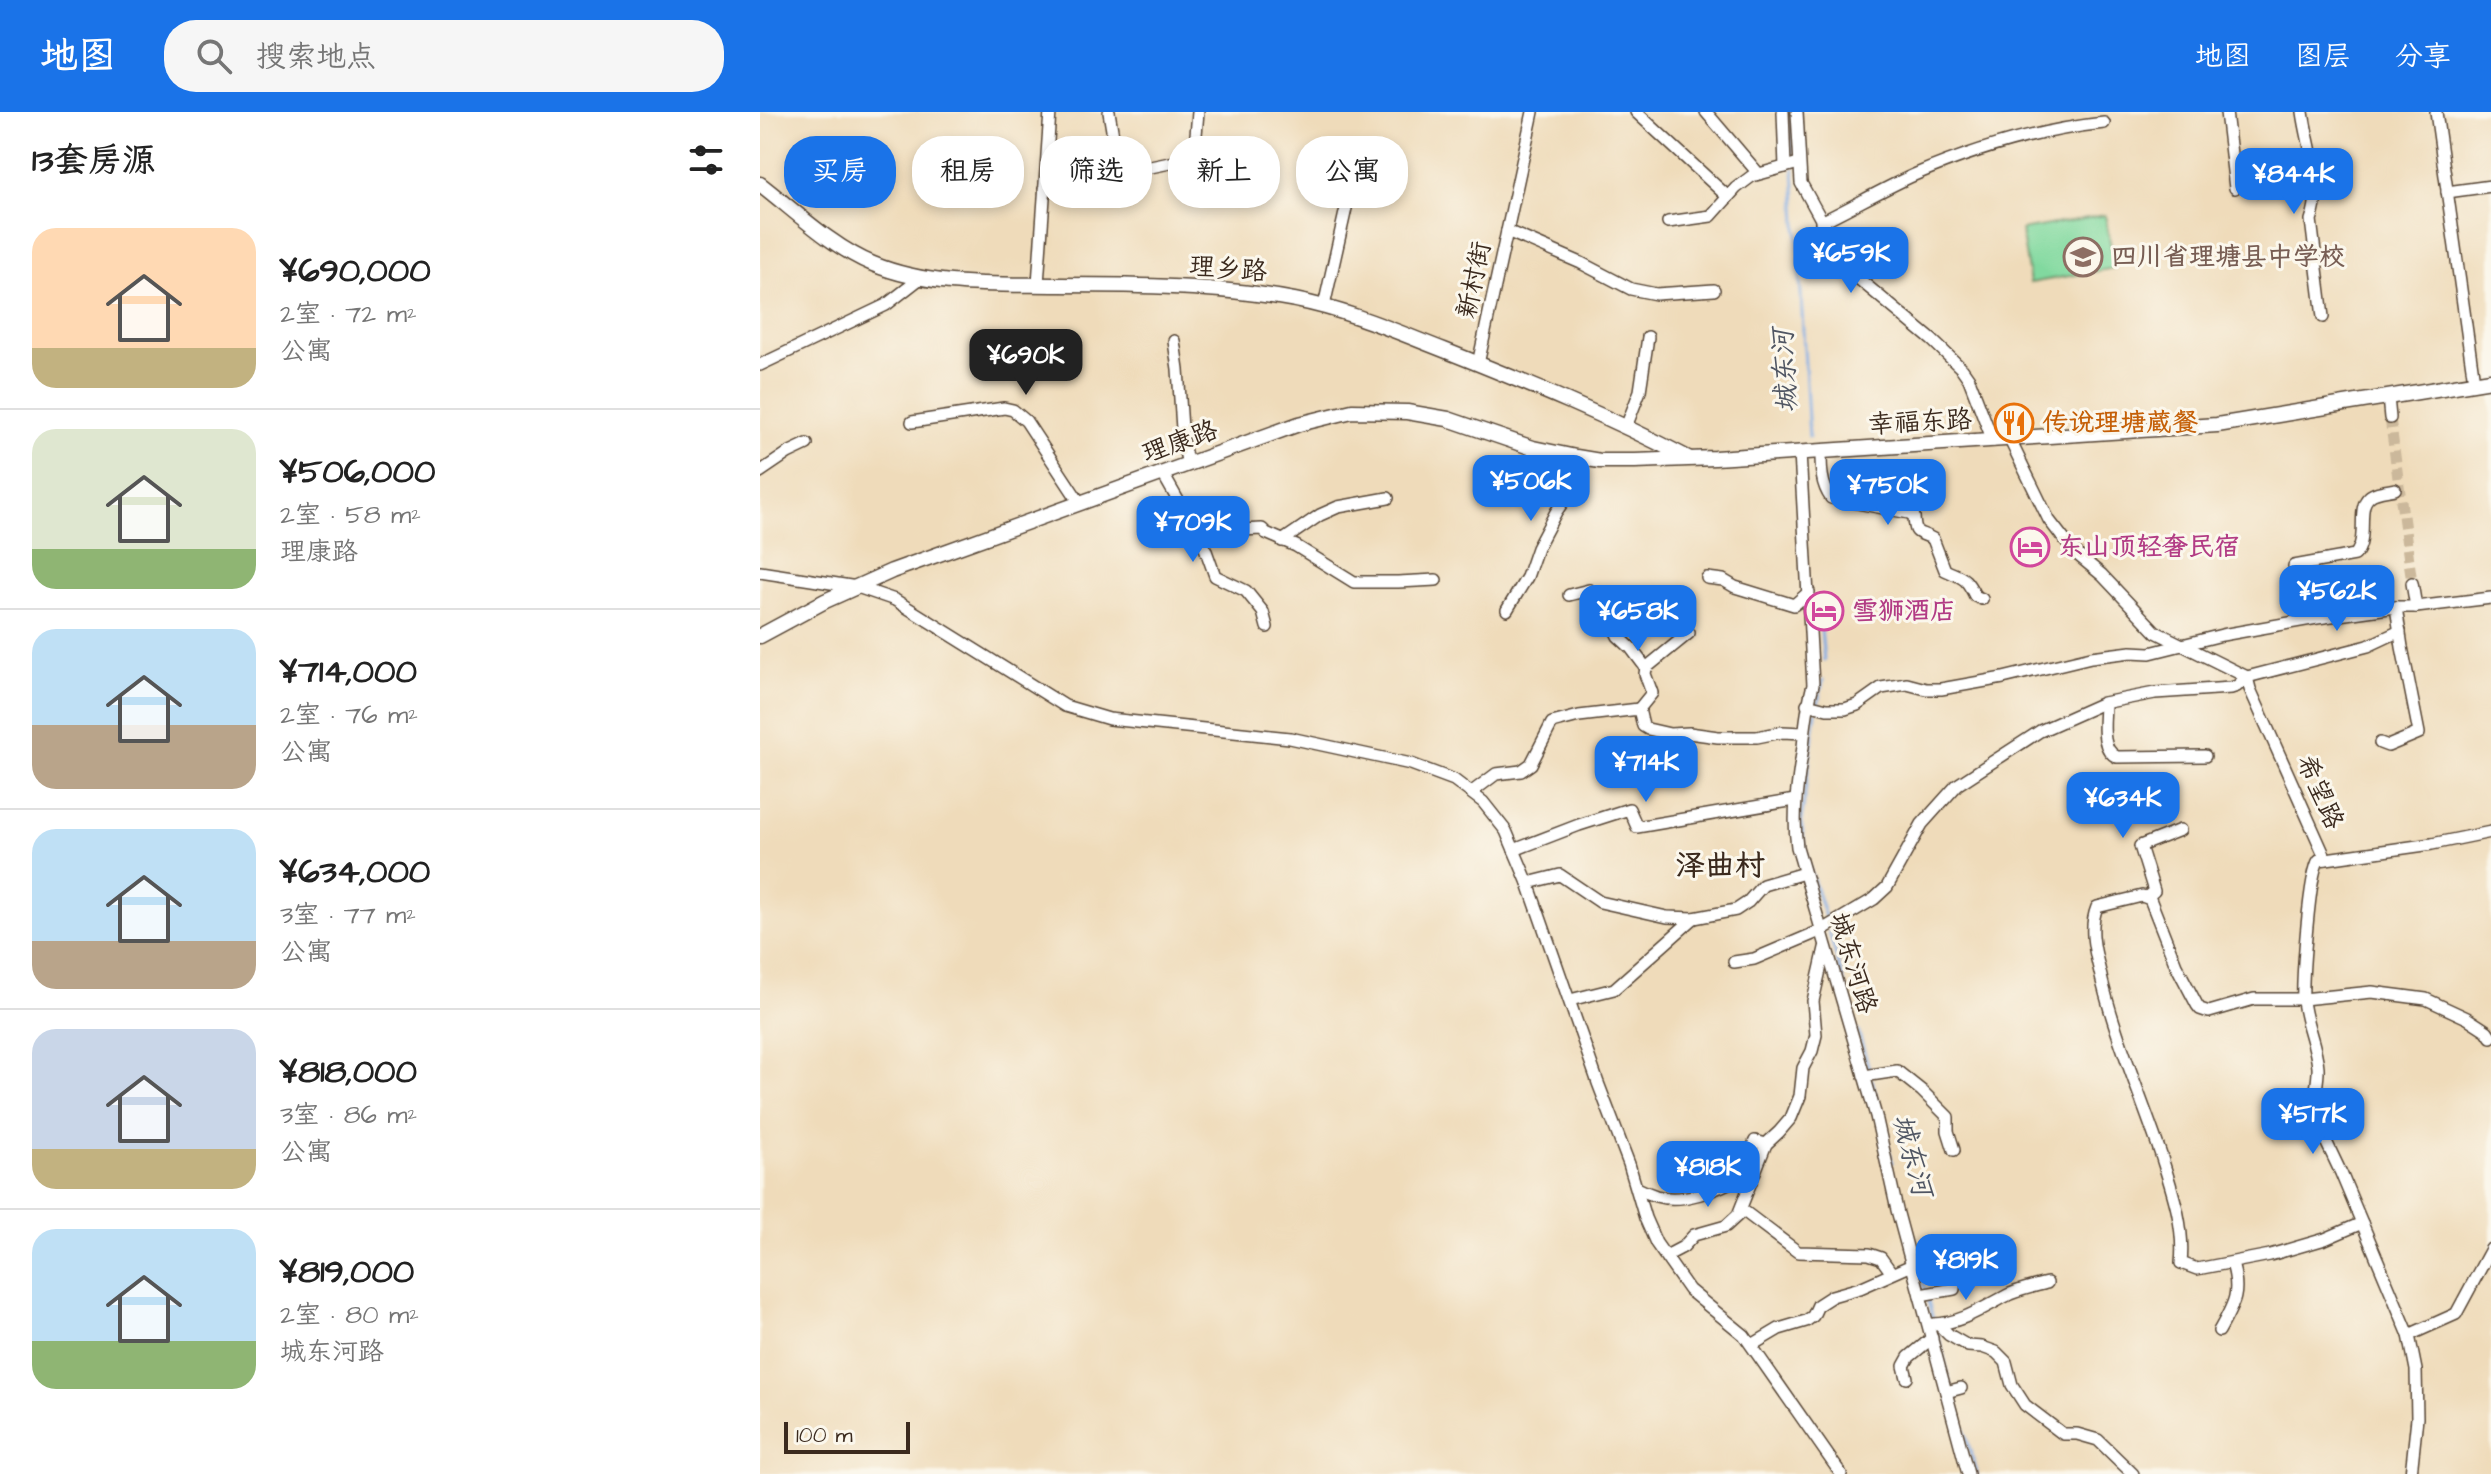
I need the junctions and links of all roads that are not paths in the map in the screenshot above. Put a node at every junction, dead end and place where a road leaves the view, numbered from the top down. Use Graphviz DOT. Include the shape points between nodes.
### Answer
graph roads {
  1 [pos="1050,112"];
  2 [pos="1109,112"];
  3 [pos="1198,112"];
  4 [pos="1533,112"];
  5 [pos="1636,112"];
  6 [pos="1706,112"];
  7 [pos="1783,112"];
  8 [pos="1797,112"];
  9 [pos="2226,112"];
  10 [pos="2303,112"];
  11 [pos="2436,112"];
  12 [pos="2104,123"];
  13 [pos="1048,136"];
  14 [pos="1113,136"];
  15 [pos="1793,164"];
  16 [pos="1152,166"];
  17 [pos="1758,173"];
  18 [pos="760,184"];
  19 [pos="2491,186"];
  20 [pos="2235,188"];
  21 [pos="2447,192"];
  22 [pos="1728,197"];
  23 [pos="1043,208"];
  24 [pos="1346,208"];
  25 [pos="1668,222"];
  26 [pos="1821,222"];
  27 [pos="1507,231"];
  28 [pos="922,277"];
  29 [pos="1038,284"];
  30 [pos="1714,290"];
  31 [pos="1324,306"];
  32 [pos="2323,317"];
  33 [pos="1648,337"];
  34 [pos="1174,341"];
  35 [pos="1478,364"];
  36 [pos="760,365"];
  37 [pos="2491,380"];
  38 [pos="2474,382"];
  39 [pos="2388,397"];
  40 [pos="2390,418"];
  41 [pos="912,422"];
  42 [pos="1626,427"];
  43 [pos="1642,434"];
  44 [pos="2010,440"];
  45 [pos="1993,441"];
  46 [pos="807,444"];
  47 [pos="1821,452"];
  48 [pos="1800,453"];
  49 [pos="1563,455"];
  50 [pos="1689,459"];
  51 [pos="1635,461"];
  52 [pos="1188,464"];
  53 [pos="760,472"];
  54 [pos="1163,474"];
  55 [pos="2395,489"];
  56 [pos="1388,498"];
  57 [pos="1080,503"];
  58 [pos="1196,532"];
  59 [pos="1282,541"];
  60 [pos="2294,566"];
  61 [pos="760,572"];
  62 [pos="1707,578"];
  63 [pos="1436,580"];
  64 [pos="2412,583"];
  65 [pos="857,587"];
  66 [pos="1809,592"];
  67 [pos="1569,595"];
  68 [pos="2491,598"];
  69 [pos="1982,599"];
  70 [pos="2396,607"];
  71 [pos="2416,607"];
  72 [pos="1507,610"];
  73 [pos="1267,627"];
  74 [pos="2400,631"];
  75 [pos="1689,633"];
  76 [pos="760,636"];
  77 [pos="2180,645"];
  78 [pos="1646,668"];
  79 [pos="2247,677"];
  80 [pos="2105,703"];
  81 [pos="1814,706"];
  82 [pos="1639,709"];
  83 [pos="1804,733"];
  84 [pos="2380,743"];
  85 [pos="2205,756"];
  86 [pos="1472,792"];
  87 [pos="1795,800"];
  88 [pos="2180,830"];
  89 [pos="2491,832"];
  90 [pos="1514,850"];
  91 [pos="2326,859"];
  92 [pos="1804,873"];
  93 [pos="1528,883"];
  94 [pos="2147,897"];
  95 [pos="1694,918"];
  96 [pos="1826,928"];
  97 [pos="1825,948"];
  98 [pos="1734,962"];
  99 [pos="2303,999"];
  100 [pos="1570,1000"];
  101 [pos="2491,1037"];
  102 [pos="1870,1075"];
  103 [pos="1766,1144"];
  104 [pos="1954,1150"];
  105 [pos="1637,1188"];
  106 [pos="1741,1209"];
  107 [pos="2362,1223"];
  108 [pos="2491,1249"];
  109 [pos="1666,1256"];
  110 [pos="2232,1263"];
  111 [pos="1912,1265"];
  112 [pos="1957,1267"];
  113 [pos="1891,1272"];
  114 [pos="2047,1283"];
  115 [pos="1925,1294"];
  116 [pos="1933,1324"];
  117 [pos="2219,1331"];
  118 [pos="2409,1335"];
  119 [pos="1932,1338"];
  120 [pos="1752,1345"];
  121 [pos="1907,1378"];
  122 [pos="1961,1388"];
  123 [pos="1946,1392"];
  124 [pos="1841,1474"];
  125 [pos="1968,1474"];
  126 [pos="2133,1474"];
  127 [pos="2411,1474"];
  1 -- 13 [label="street"];
  2 -- 14 [label="street"];
  3 -- 16 [label="street" via="1194,158"];
  4 -- 27 [label="street, 新村街"];
  5 -- 22 [label="street"];
  6 -- 17 [label="street"];
  7 -- 15 [label="street"];
  8 -- 15 [label="street"];
  9 -- 20 [label="street"];
  10 -- 32 [label="street" via="2314,162 2316,206 2311,220"];
  11 -- 21 [label="street"];
  12 -- 26 [label="street" via="2058,128 1981,149 1913,175"];
  15 -- 17 [label="street"];
  15 -- 26 [label="street"];
  17 -- 22 [label="street"];
  18 -- 28 [label="main road, 理乡路" via="869,263"];
  19 -- 21 [label="street"];
  21 -- 38 [label="street"];
  22 -- 25 [label="street" via="1711,216"];
  23 -- 29 [label="street"];
  24 -- 31 [label="street"];
  26 -- 45 [label="street" via="1860,280 1962,369"];
  27 -- 30 [label="street" via="1631,289 1656,294"];
  27 -- 35 [label="street, 新村街"];
  28 -- 29 [label="main road, 理乡路"];
  28 -- 36 [label="street" via="886,305"];
  29 -- 31 [label="main road, 理乡路" via="1232,292"];
  31 -- 35 [label="main road, 理乡路"];
  33 -- 42 [label="street" via="1640,391"];
  34 -- 52 [label="street"];
  35 -- 42 [label="main road, 理乡路"];
  37 -- 38 [label="main road, 幸福东路"];
  38 -- 39 [label="main road, 幸福东路"];
  39 -- 40 [label="street"];
  39 -- 44 [label="main road, 幸福东路" via="2217,425"];
  41 -- 57 [label="street" via="1013,410 1026,421"];
  42 -- 43 [label="main road, 理乡路"];
  43 -- 50 [label="main road, 理乡路"];
  43 -- 51 [label="main road" via="1644,443"];
  44 -- 45 [label="main road, 幸福东路"];
  44 -- 77 [label="street" via="2060,537 2156,632"];
  45 -- 47 [label="main road, 幸福东路"];
  46 -- 53 [label="street"];
  47 -- 48 [label="main road, 幸福东路"];
  47 -- 69 [label="street" via="1831,498 1914,516 1915,529 1933,539 1945,570 1963,577"];
  48 -- 50 [label="main road, 幸福东路"];
  48 -- 66 [label="street, 城东河路"];
  49 -- 51 [label="main road, 理康路"];
  49 -- 52 [label="main road, 理康路" via="1448,419 1365,410 1319,418"];
  49 -- 72 [label="street" via="1554,473 1571,490"];
  50 -- 51 [label="main road, 幸福东路"];
  52 -- 54 [label="main road, 理康路"];
  54 -- 57 [label="main road, 理康路"];
  54 -- 58 [label="street"];
  55 -- 60 [label="street" via="2366,500 2362,544 2355,555"];
  56 -- 59 [label="street" via="1338,507"];
  57 -- 65 [label="main road, 理康路"];
  58 -- 59 [label="street" via="1262,529"];
  58 -- 73 [label="street" via="1215,576 1246,591 1263,612"];
  59 -- 63 [label="street" via="1354,582"];
  61 -- 65 [label="street"];
  62 -- 66 [label="street" via="1794,605"];
  64 -- 71 [label="street"];
  65 -- 76 [label="main road, 理康路"];
  65 -- 86 [label="street" via="895,600 1065,706 1085,713 1324,744 1432,770"];
  66 -- 81 [label="street, 城东河路"];
  67 -- 78 [label="street" via="1589,590 1597,594 1618,636"];
  68 -- 71 [label="street"];
  70 -- 71 [label="street"];
  70 -- 74 [label="street"];
  70 -- 77 [label="street"];
  74 -- 79 [label="street" via="2368,646"];
  74 -- 84 [label="street" via="2419,733 2388,746"];
  75 -- 78 [label="street"];
  77 -- 79 [label="street"];
  77 -- 81 [label="street" via="2091,657 1941,689 1907,684 1881,688 1852,708"];
  78 -- 82 [label="street" via="1652,693"];
  79 -- 80 [label="street" via="2231,688 2155,693"];
  79 -- 91 [label="street, 希望路"];
  80 -- 85 [label="street" via="2105,745 2112,755"];
  80 -- 96 [label="street" via="2040,731 1957,785 1922,824 1887,887"];
  81 -- 83 [label="street, 城东河路"];
  82 -- 83 [label="street" via="1643,726 1670,734"];
  82 -- 86 [label="street" via="1552,723 1531,764 1496,774"];
  83 -- 87 [label="street, 城东河路"];
  86 -- 90 [label="street" via="1501,822"];
  87 -- 90 [label="street" via="1637,827 1629,809"];
  87 -- 92 [label="street, 城东河路" via="1794,830"];
  88 -- 94 [label="street" via="2140,846 2154,891"];
  89 -- 91 [label="street, 希望路"];
  90 -- 93 [label="street"];
  91 -- 99 [label="street" via="2314,867"];
  92 -- 95 [label="street" via="1763,885 1736,910"];
  92 -- 96 [label="street, 城东河路"];
  93 -- 95 [label="street" via="1560,875 1600,902"];
  93 -- 100 [label="street"];
  94 -- 99 [label="street" via="2200,1009 2209,1012 2254,999"];
  94 -- 110 [label="street" via="2097,907 2093,933 2101,978 2170,1182 2180,1224 2181,1263 2197,1269"];
  95 -- 100 [label="street" via="1614,989"];
  96 -- 97 [label="street, 城东河路"];
  96 -- 98 [label="street" via="1754,959"];
  97 -- 102 [label="street, 城东河路"];
  97 -- 103 [label="street" via="1813,1001 1816,1035 1803,1068 1800,1096 1791,1118"];
  99 -- 101 [label="street" via="2372,992 2426,999 2467,1018"];
  99 -- 107 [label="street" via="2317,1060 2314,1116"];
  100 -- 105 [label="street"];
  102 -- 104 [label="street" via="1897,1071 1922,1091 1948,1117"];
  102 -- 111 [label="street, 城东河路"];
  103 -- 105 [label="street" via="1755,1141 1740,1177 1704,1192 1658,1197"];
  103 -- 106 [label="street"];
  105 -- 109 [label="street" via="1645,1218"];
  106 -- 109 [label="street" via="1726,1226 1694,1235"];
  106 -- 113 [label="street" via="1798,1252 1869,1254 1881,1258"];
  107 -- 110 [label="street" via="2306,1246"];
  107 -- 118 [label="street"];
  108 -- 118 [label="street" via="2456,1314"];
  109 -- 120 [label="street" via="1689,1290"];
  110 -- 117 [label="street" via="2236,1298"];
  111 -- 113 [label="street"];
  111 -- 115 [label="street, 城东河路"];
  112 -- 115 [label="street" via="1954,1289"];
  113 -- 120 [label="street" via="1832,1296 1806,1321"];
  114 -- 116 [label="street"];
  115 -- 116 [label="street, 城东河路"];
  116 -- 119 [label="street, 城东河路"];
  116 -- 126 [label="street" via="1968,1346 1996,1352 2025,1405 2063,1434 2098,1440"];
  118 -- 127 [label="street" via="2417,1394"];
  119 -- 121 [label="street" via="1909,1357 1904,1366"];
  119 -- 123 [label="street, 城东河路"];
  120 -- 124 [label="street"];
  122 -- 123 [label="street"];
  123 -- 125 [label="street, 城东河路"];
}
